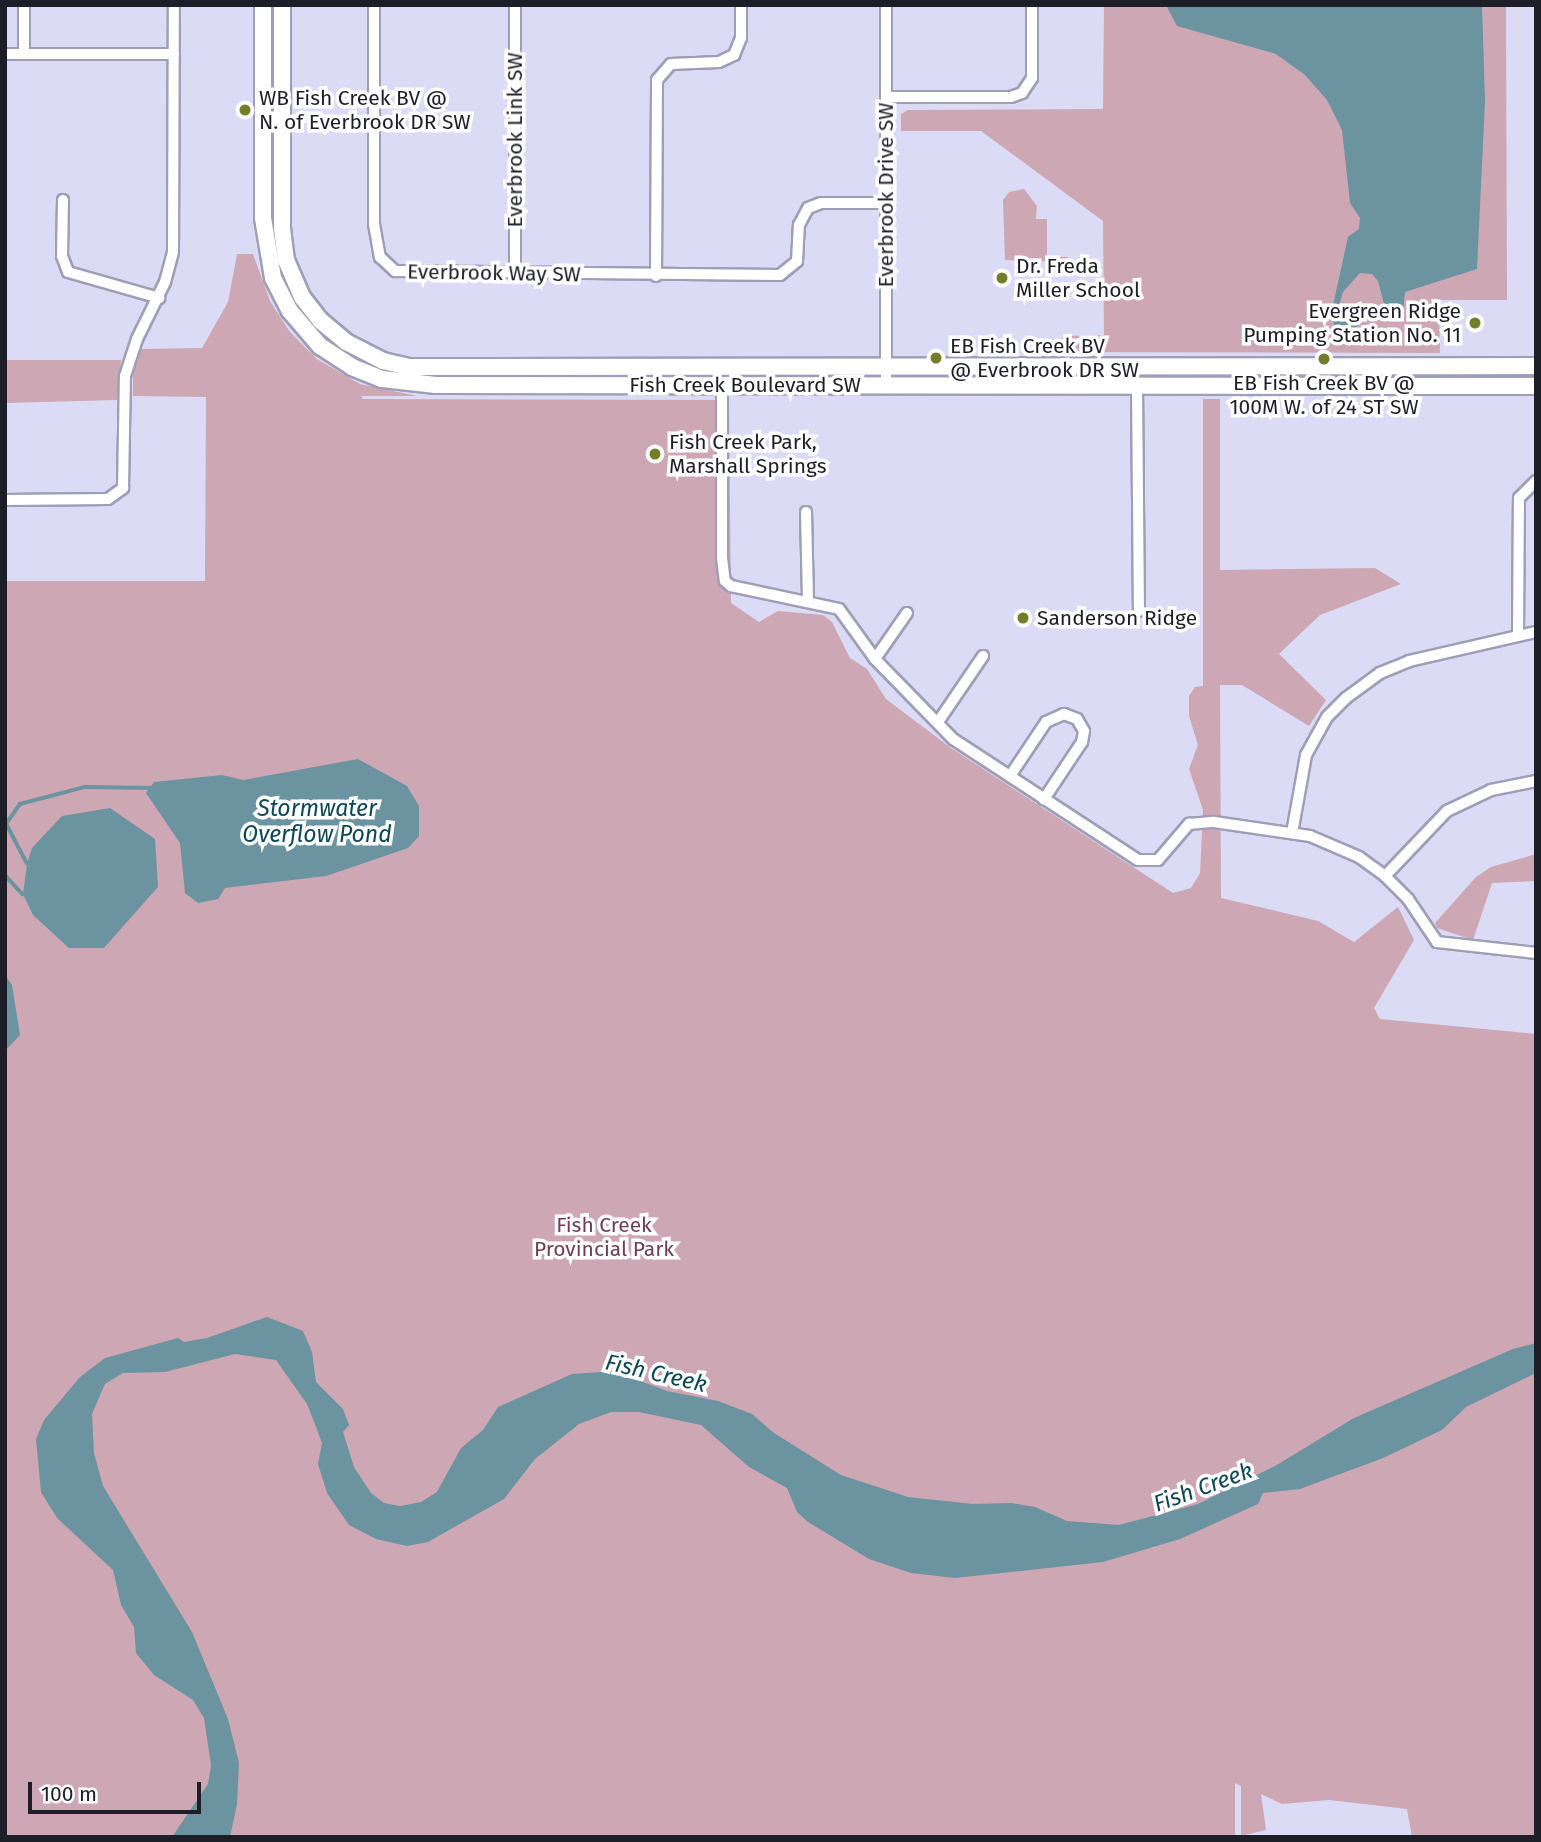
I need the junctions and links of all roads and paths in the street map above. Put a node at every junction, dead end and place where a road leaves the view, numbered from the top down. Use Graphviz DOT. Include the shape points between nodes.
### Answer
graph roads {
  1 [pos="24,5"];
  2 [pos="174,5"];
  3 [pos="263,5"];
  4 [pos="282,5"];
  5 [pos="374,5"];
  6 [pos="515,5"];
  7 [pos="741,5"];
  8 [pos="886,5"];
  9 [pos="1032,5"];
  10 [pos="5,54"];
  11 [pos="24,54"];
  12 [pos="174,54"];
  13 [pos="886,97"];
  14 [pos="63,200"];
  15 [pos="886,203"];
  16 [pos="515,275"];
  17 [pos="656,276"];
  18 [pos="159,298"];
  19 [pos="1370,366"];
  20 [pos="1536,366"];
  21 [pos="886,367"];
  22 [pos="722,385"];
  23 [pos="886,385"];
  24 [pos="1370,385"];
  25 [pos="1137,386"];
  26 [pos="1536,386"];
  27 [pos="1536,481"];
  28 [pos="5,500"];
  29 [pos="806,512"];
  30 [pos="808,602"];
  31 [pos="1139,611"];
  32 [pos="907,613"];
  33 [pos="1536,632"];
  34 [pos="1518,635"];
  35 [pos="983,656"];
  36 [pos="875,659"];
  37 [pos="938,722"];
  38 [pos="1010,776"];
  39 [pos="1536,781"];
  40 [pos="1044,799"];
  41 [pos="1292,832"];
  42 [pos="1385,876"];
  43 [pos="1536,953"];
  1 -- 11 [label="street"];
  2 -- 12 [label="street"];
  3 -- 22 [label="main road, Fish Creek Boulevard SW" via="264,242 280,294 320,346 369,374 418,385"];
  4 -- 21 [label="main road, Fish Creek Boulevard SW" via="284,248 297,287 314,313 358,349 383,361 423,367"];
  5 -- 16 [label="street, Everbrook Way SW" via="374,224 380,257 395,271 408,274"];
  6 -- 16 [label="street, Everbrook Link SW"];
  7 -- 17 [label="street" via="741,38 734,55 719,62 671,64 657,80"];
  8 -- 13 [label="street, Everbrook Drive SW"];
  9 -- 13 [label="street" via="1032,73 1022,93 1011,97"];
  10 -- 11 [label="street"];
  11 -- 12 [label="street"];
  12 -- 18 [label="street" via="174,235"];
  13 -- 15 [label="street, Everbrook Drive SW"];
  14 -- 18 [label="street" via="62,256 68,272"];
  15 -- 17 [label="street, Everbrook Way SW" via="821,203 808,208 799,225 797,261 780,275"];
  15 -- 21 [label="street, Everbrook Drive SW"];
  16 -- 17 [label="street, Everbrook Way SW"];
  18 -- 28 [label="street" via="137,339 125,376 123,488 107,499"];
  19 -- 20 [label="main road, Fish Creek Boulevard SW"];
  19 -- 21 [label="main road, Fish Creek Boulevard SW"];
  19 -- 24 [label="street"];
  21 -- 23 [label="street, Everbrook Drive SW"];
  22 -- 23 [label="main road, Fish Creek Boulevard SW"];
  22 -- 30 [label="street" via="725,581 738,590"];
  23 -- 25 [label="main road, Fish Creek Boulevard SW"];
  24 -- 25 [label="main road, Fish Creek Boulevard SW"];
  24 -- 26 [label="main road, Fish Creek Boulevard SW"];
  25 -- 31 [label="street"];
  27 -- 34 [label="street" via="1522,490 1518,504"];
  29 -- 30 [label="street"];
  30 -- 36 [label="street" via="839,609"];
  32 -- 36 [label="street"];
  33 -- 34 [label="street"];
  34 -- 41 [label="street" via="1409,661 1380,673 1346,698 1327,718 1306,755"];
  35 -- 37 [label="street"];
  36 -- 37 [label="street"];
  37 -- 38 [label="street" via="953,739"];
  38 -- 40 [label="street"];
  38 -- 40 [label="street" via="1046,722 1064,714 1077,719 1084,737"];
  39 -- 42 [label="street" via="1491,790 1447,811"];
  40 -- 41 [label="street" via="1143,862 1162,857 1189,824 1214,822"];
  41 -- 42 [label="street" via="1335,845"];
  42 -- 43 [label="street" via="1437,942"];
}
